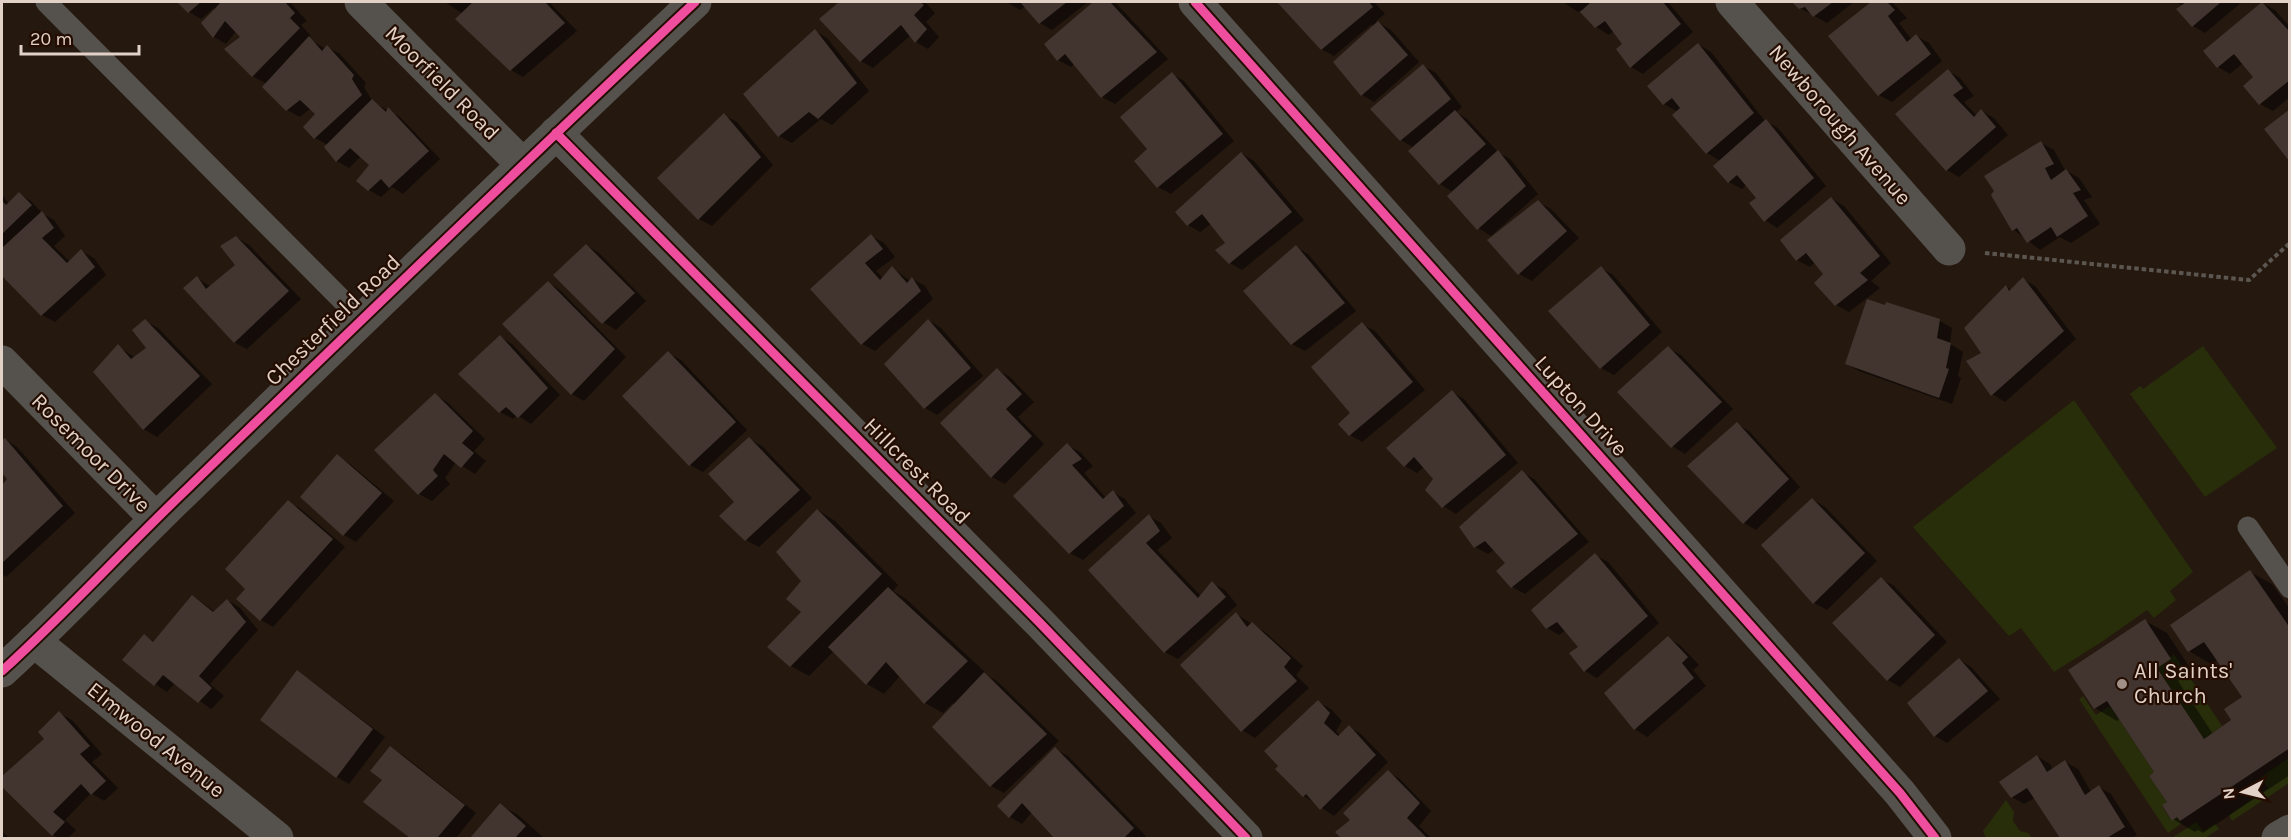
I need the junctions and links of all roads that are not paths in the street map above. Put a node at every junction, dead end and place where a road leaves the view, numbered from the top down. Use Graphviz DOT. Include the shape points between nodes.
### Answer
graph roads {
  1 [pos="46,2"];
  2 [pos="361,2"];
  3 [pos="695,2"];
  4 [pos="1196,2"];
  5 [pos="1732,2"];
  6 [pos="556,133"];
  7 [pos="523,165"];
  8 [pos="1949,249"];
  9 [pos="362,320"];
  10 [pos="2,362"];
  11 [pos="156,519"];
  12 [pos="2248,527"];
  13 [pos="2289,588"];
  14 [pos="34,641"];
  15 [pos="2,671"];
  16 [pos="2289,831"];
  17 [pos="277,838"];
  18 [pos="1246,838"];
  19 [pos="1935,838"];
  20 [pos="2278,838"];
  1 -- 9 [label="lane"];
  2 -- 7 [label="street, Moorfield Road"];
  3 -- 6 [label="street, Chesterfield Road"];
  4 -- 19 [label="street, Lupton Drive" via="1900,793"];
  5 -- 8 [label="street, Newborough Avenue"];
  6 -- 7 [label="street, Chesterfield Road"];
  6 -- 18 [label="street, Hillcrest Road"];
  7 -- 9 [label="street, Chesterfield Road"];
  9 -- 11 [label="street, Chesterfield Road"];
  10 -- 11 [label="street, Rosemoor Drive"];
  11 -- 14 [label="street, Chesterfield Road"];
  12 -- 13 [label="lane"];
  14 -- 15 [label="street, Chesterfield Road"];
  14 -- 17 [label="street, Elmwood Avenue"];
  16 -- 20 [label="street"];
}
